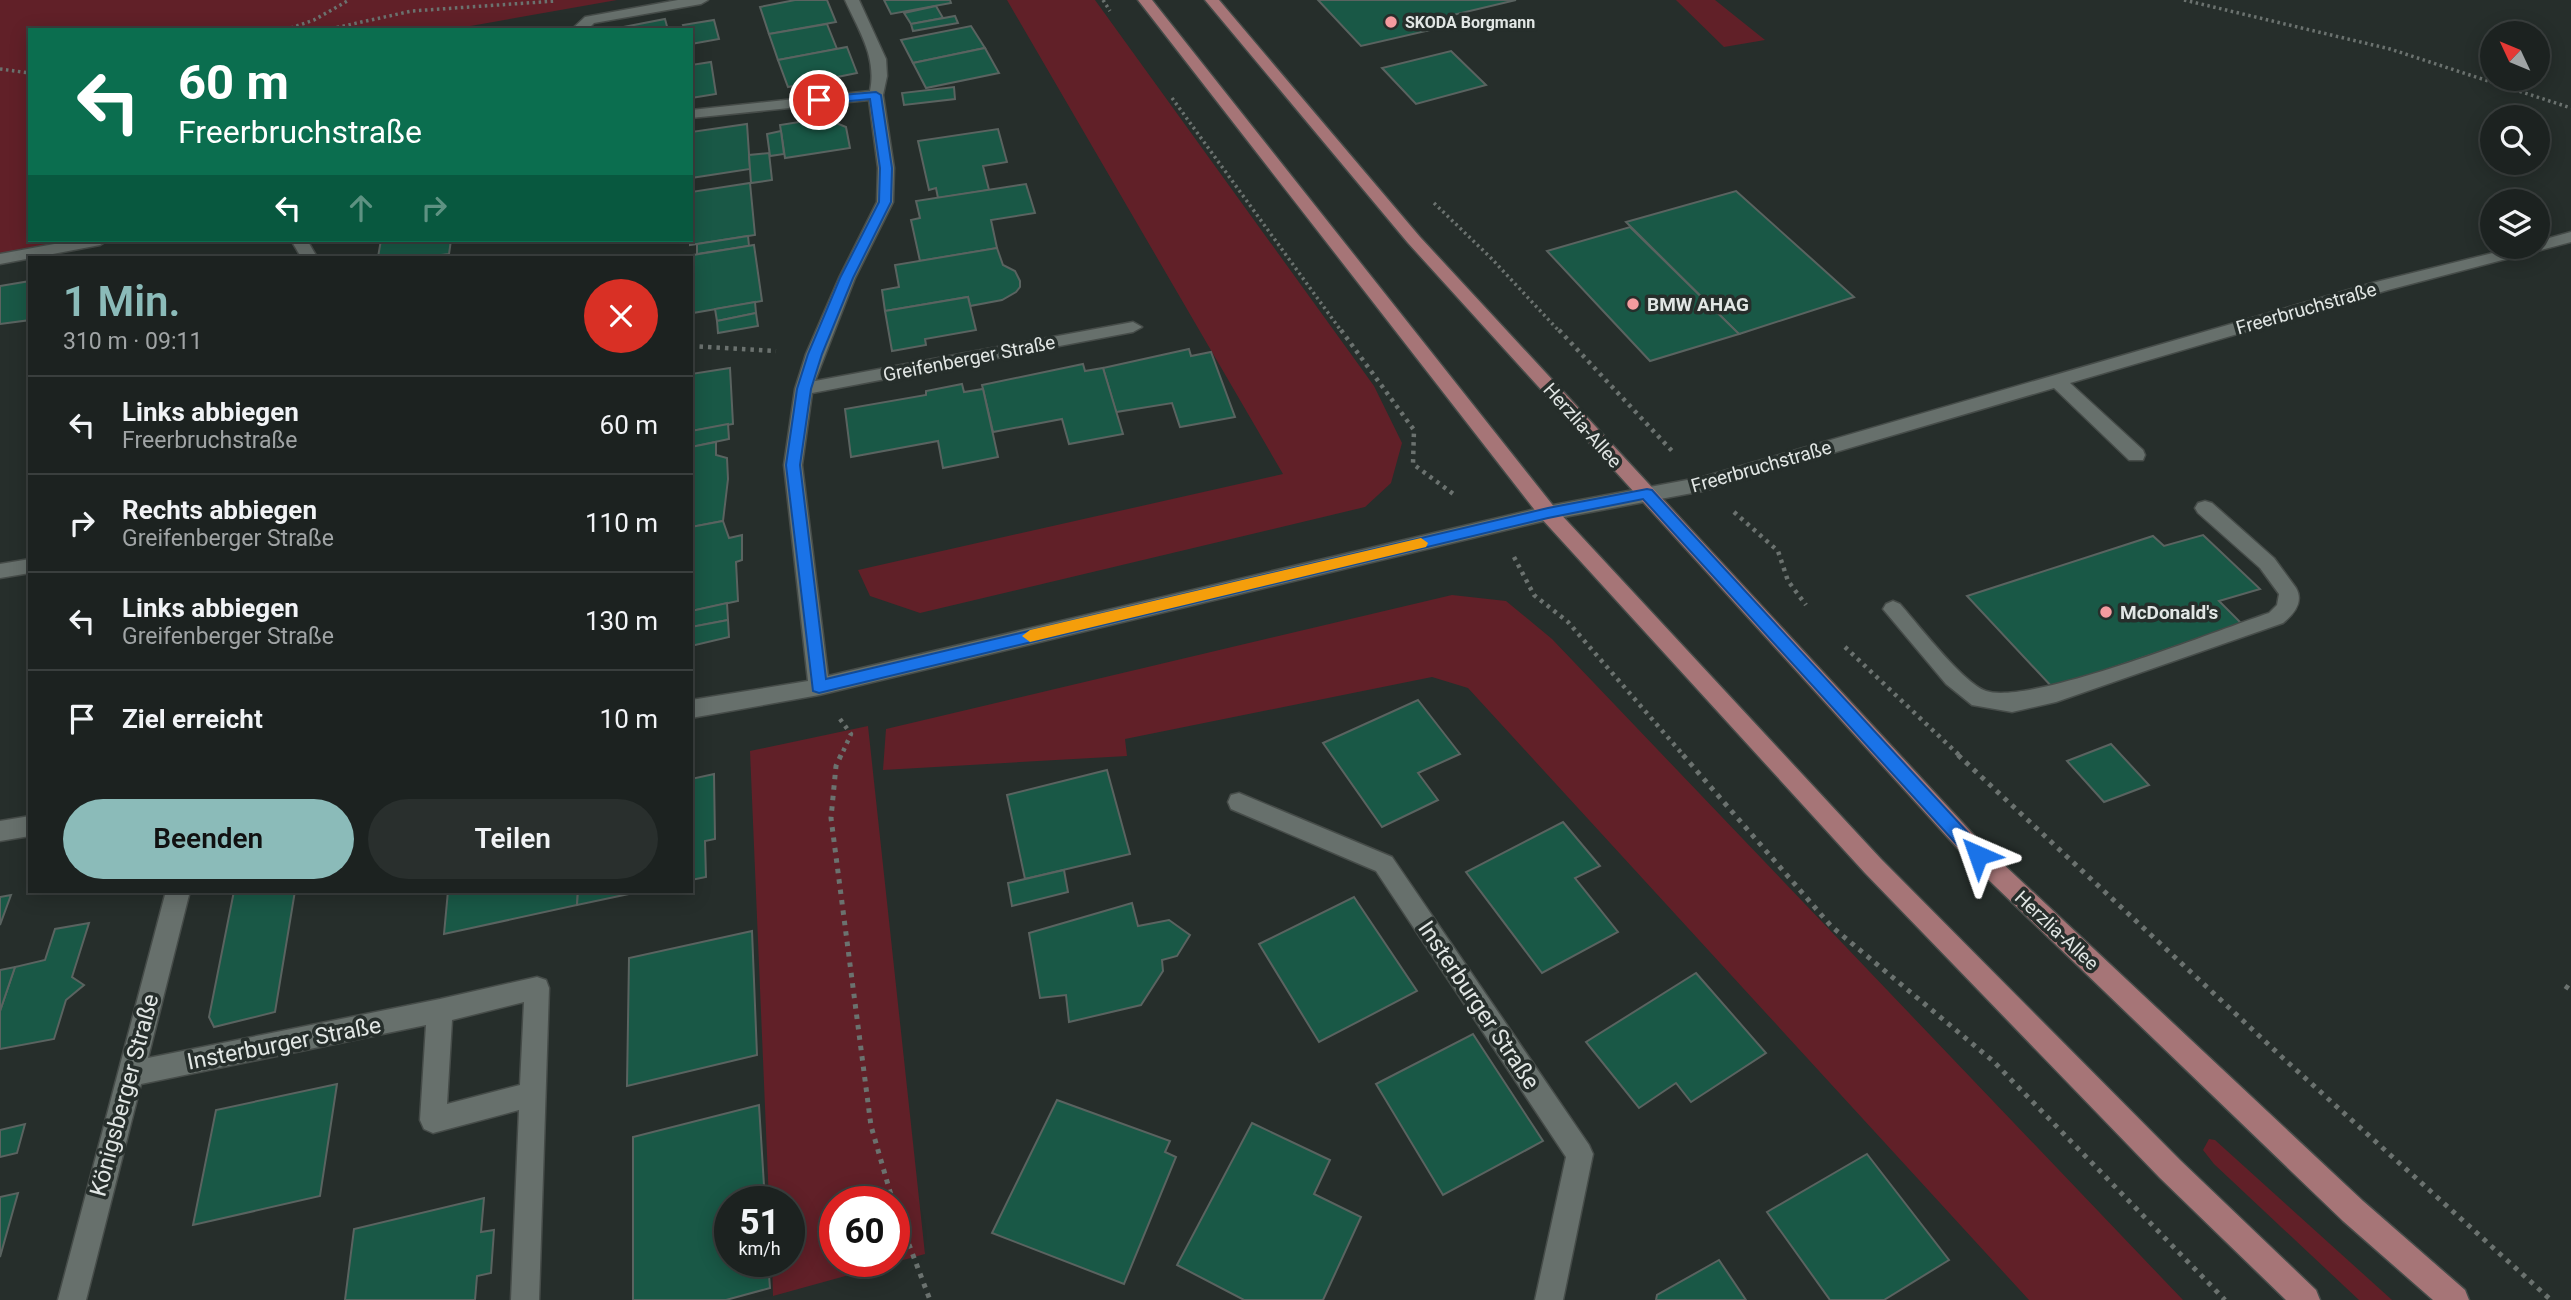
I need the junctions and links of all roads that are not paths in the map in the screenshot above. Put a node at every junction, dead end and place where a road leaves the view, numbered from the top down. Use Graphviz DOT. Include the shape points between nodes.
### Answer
graph roads {
  1 [pos="701,0"];
  2 [pos="852,0"];
  3 [pos="1145,0"];
  4 [pos="1212,0"];
  5 [pos="580,28"];
  6 [pos="876,95"];
  7 [pos="693,114"];
  8 [pos="2571,237"];
  9 [pos="89,242"];
  10 [pos="2550,242"];
  11 [pos="0,259"];
  12 [pos="2486,259"];
  13 [pos="1133,327"];
  14 [pos="2056,380"];
  15 [pos="804,389"];
  16 [pos="2136,455"];
  17 [pos="1647,494"];
  18 [pos="2206,508"];
  19 [pos="1548,513"];
  20 [pos="28,566"];
  21 [pos="0,571"];
  22 [pos="1893,609"];
  23 [pos="819,687"];
  24 [pos="693,709"];
  25 [pos="1239,802"];
  26 [pos="28,826"];
  27 [pos="0,831"];
  28 [pos="177,893"];
  29 [pos="440,1011"];
  30 [pos="129,1074"];
  31 [pos="533,1094"];
  32 [pos="72,1300"];
  33 [pos="525,1300"];
  34 [pos="1549,1300"];
  35 [pos="2306,1300"];
  36 [pos="2455,1300"];
  1 -- 5 [label="street" via="590,20"];
  2 -- 6 [label="street" via="879,59"];
  3 -- 19 [label="main road"];
  4 -- 17 [label="main road, Herzlia-Allee" via="1414,240"];
  6 -- 7 [label="street"];
  6 -- 15 [label="street" via="886,168 885,202 847,278"];
  8 -- 10 [label="street, Freerbruchstraße"];
  9 -- 11 [label="street"];
  12 -- 14 [label="street, Freerbruchstraße"];
  13 -- 15 [label="street, Greifenberger Straße"];
  14 -- 16 [label="street"];
  14 -- 17 [label="street, Freerbruchstraße" via="1703,484"];
  15 -- 23 [label="street" via="793,465"];
  17 -- 19 [label="street, Freerbruchstraße"];
  17 -- 36 [label="main road, Herzlia-Allee" via="1978,855 2343,1201"];
  18 -- 22 [label="street" via="2267,563 2289,593 2287,608 2276,618 2056,694 2012,703 1980,699 1954,678"];
  19 -- 23 [label="street, Freerbruchstraße"];
  19 -- 35 [label="main road" via="1873,866 2170,1169"];
  20 -- 21 [label="street"];
  23 -- 24 [label="street, Freerbruchstraße"];
  25 -- 34 [label="street, Insterburger Straße" via="1384,864 1580,1154"];
  26 -- 27 [label="street"];
  28 -- 30 [label="street, Königsberger Straße"];
  29 -- 30 [label="street, Insterburger Straße"];
  29 -- 31 [label="street, Insterburger Straße" via="537,988"];
  29 -- 31 [label="street" via="433,1121"];
  30 -- 32 [label="street, Königsberger Straße"];
  31 -- 33 [label="street, Insterburger Straße"];
}
